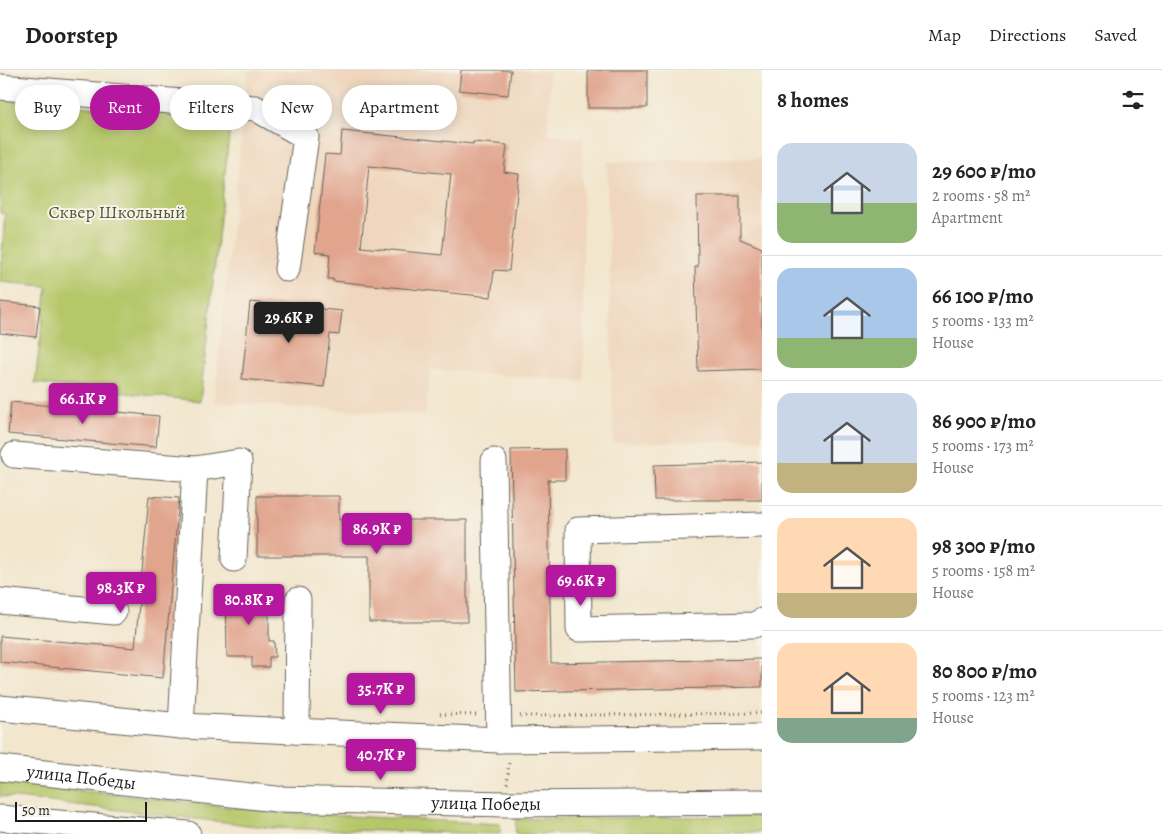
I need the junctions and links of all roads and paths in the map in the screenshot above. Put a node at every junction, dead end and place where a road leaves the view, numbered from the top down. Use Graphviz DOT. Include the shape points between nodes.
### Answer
graph roads {
  1 [pos="0,87"];
  2 [pos="287,270"];
  3 [pos="14,455"];
  4 [pos="494,461"];
  5 [pos="195,469"];
  6 [pos="762,525"];
  7 [pos="234,559"];
  8 [pos="298,600"];
  9 [pos="0,601"];
  10 [pos="114,612"];
  11 [pos="762,621"];
  12 [pos="0,708"];
  13 [pos="762,713"];
  14 [pos="432,714"];
  15 [pos="181,726"];
  16 [pos="297,731"];
  17 [pos="502,737"];
  18 [pos="762,737"];
  19 [pos="0,768"];
  20 [pos="507,786"];
  21 [pos="762,802"];
  22 [pos="0,818"];
  23 [pos="188,834"];
  1 -- 2 [label="street" via="255,108 306,137"];
  3 -- 5 [label="street"];
  4 -- 17 [label="street"];
  5 -- 7 [label="street" via="239,462"];
  5 -- 15 [label="street"];
  6 -- 11 [label="street" via="578,530 579,629 754,625"];
  8 -- 16 [label="street"];
  9 -- 10 [label="street"];
  12 -- 15 [label="street"];
  13 -- 17 [label="path"];
  14 -- 17 [label="path"];
  15 -- 16 [label="street"];
  16 -- 17 [label="street"];
  17 -- 18 [label="street"];
  17 -- 20 [label="path"];
  19 -- 21 [label="street, улица Победы" via="276,799 507,804"];
  22 -- 23 [label="street"];
}
